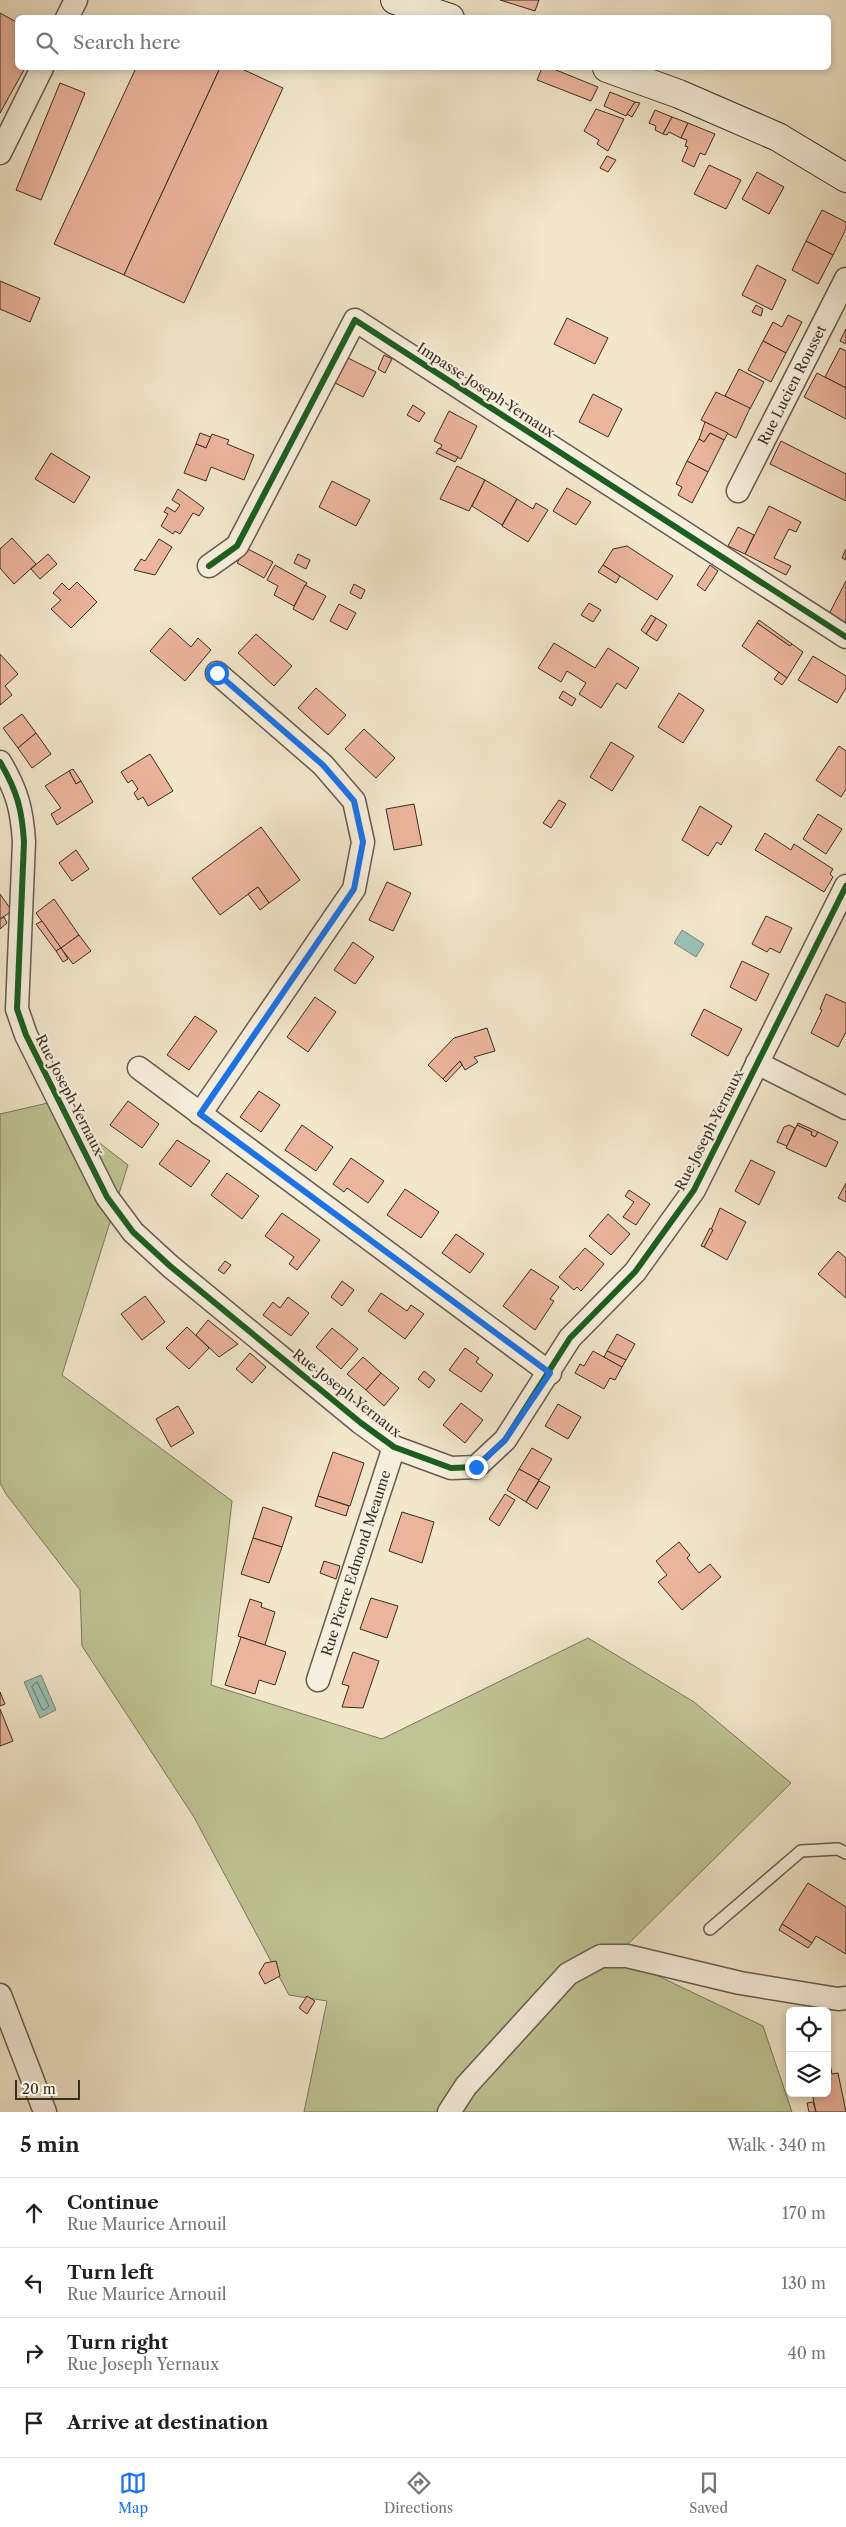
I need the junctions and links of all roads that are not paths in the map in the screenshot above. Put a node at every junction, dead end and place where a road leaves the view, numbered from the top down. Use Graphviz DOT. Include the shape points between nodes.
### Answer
graph roads {
  1 [pos="76,0"];
  2 [pos="395,0"];
  3 [pos="68,15"];
  4 [pos="441,15"];
  5 [pos="41,70"];
  6 [pos="612,70"];
  7 [pos="0,153"];
  8 [pos="846,178"];
  9 [pos="846,279"];
  10 [pos="738,491"];
  11 [pos="209,566"];
  12 [pos="846,637"];
  13 [pos="217,673"];
  14 [pos="0,762"];
  15 [pos="846,886"];
  16 [pos="758,1063"];
  17 [pos="139,1068"];
  18 [pos="846,1108"];
  19 [pos="200,1114"];
  20 [pos="550,1373"];
  21 [pos="394,1447"];
  22 [pos="318,1680"];
  23 [pos="846,1853"];
  24 [pos="710,1929"];
  25 [pos="0,1995"];
  26 [pos="842,1999"];
  27 [pos="45,2112"];
  28 [pos="449,2112"];
  1 -- 3 [label="street"];
  2 -- 4 [label="main road"];
  5 -- 7 [label="street"];
  6 -- 8 [label="main road" via="778,137"];
  9 -- 10 [label="street, Rue Lucien Rousset"];
  11 -- 12 [label="street, Impasse Joseph Yernaux" via="237,546 355,320"];
  13 -- 19 [label="street" via="323,765 354,801 363,842 354,889"];
  14 -- 21 [label="street, Rue Joseph Yernaux" via="15,788 22,816 17,1008 26,1036 107,1197 134,1232 170,1266"];
  15 -- 16 [label="street, Rue Joseph Yernaux"];
  16 -- 18 [label="street"];
  16 -- 20 [label="street, Rue Joseph Yernaux" via="694,1190 635,1272 570,1338"];
  17 -- 19 [label="street"];
  19 -- 20 [label="street"];
  20 -- 21 [label="street, Rue Joseph Yernaux" via="505,1440 476,1467 451,1468"];
  21 -- 22 [label="street, Rue Pierre Edmond Meaume"];
  23 -- 24 [label="lane" via="838,1849 801,1851"];
  25 -- 27 [label="street"];
  26 -- 28 [label="street" via="740,1983 627,1956 601,1956 568,1974 466,2086"];
}
